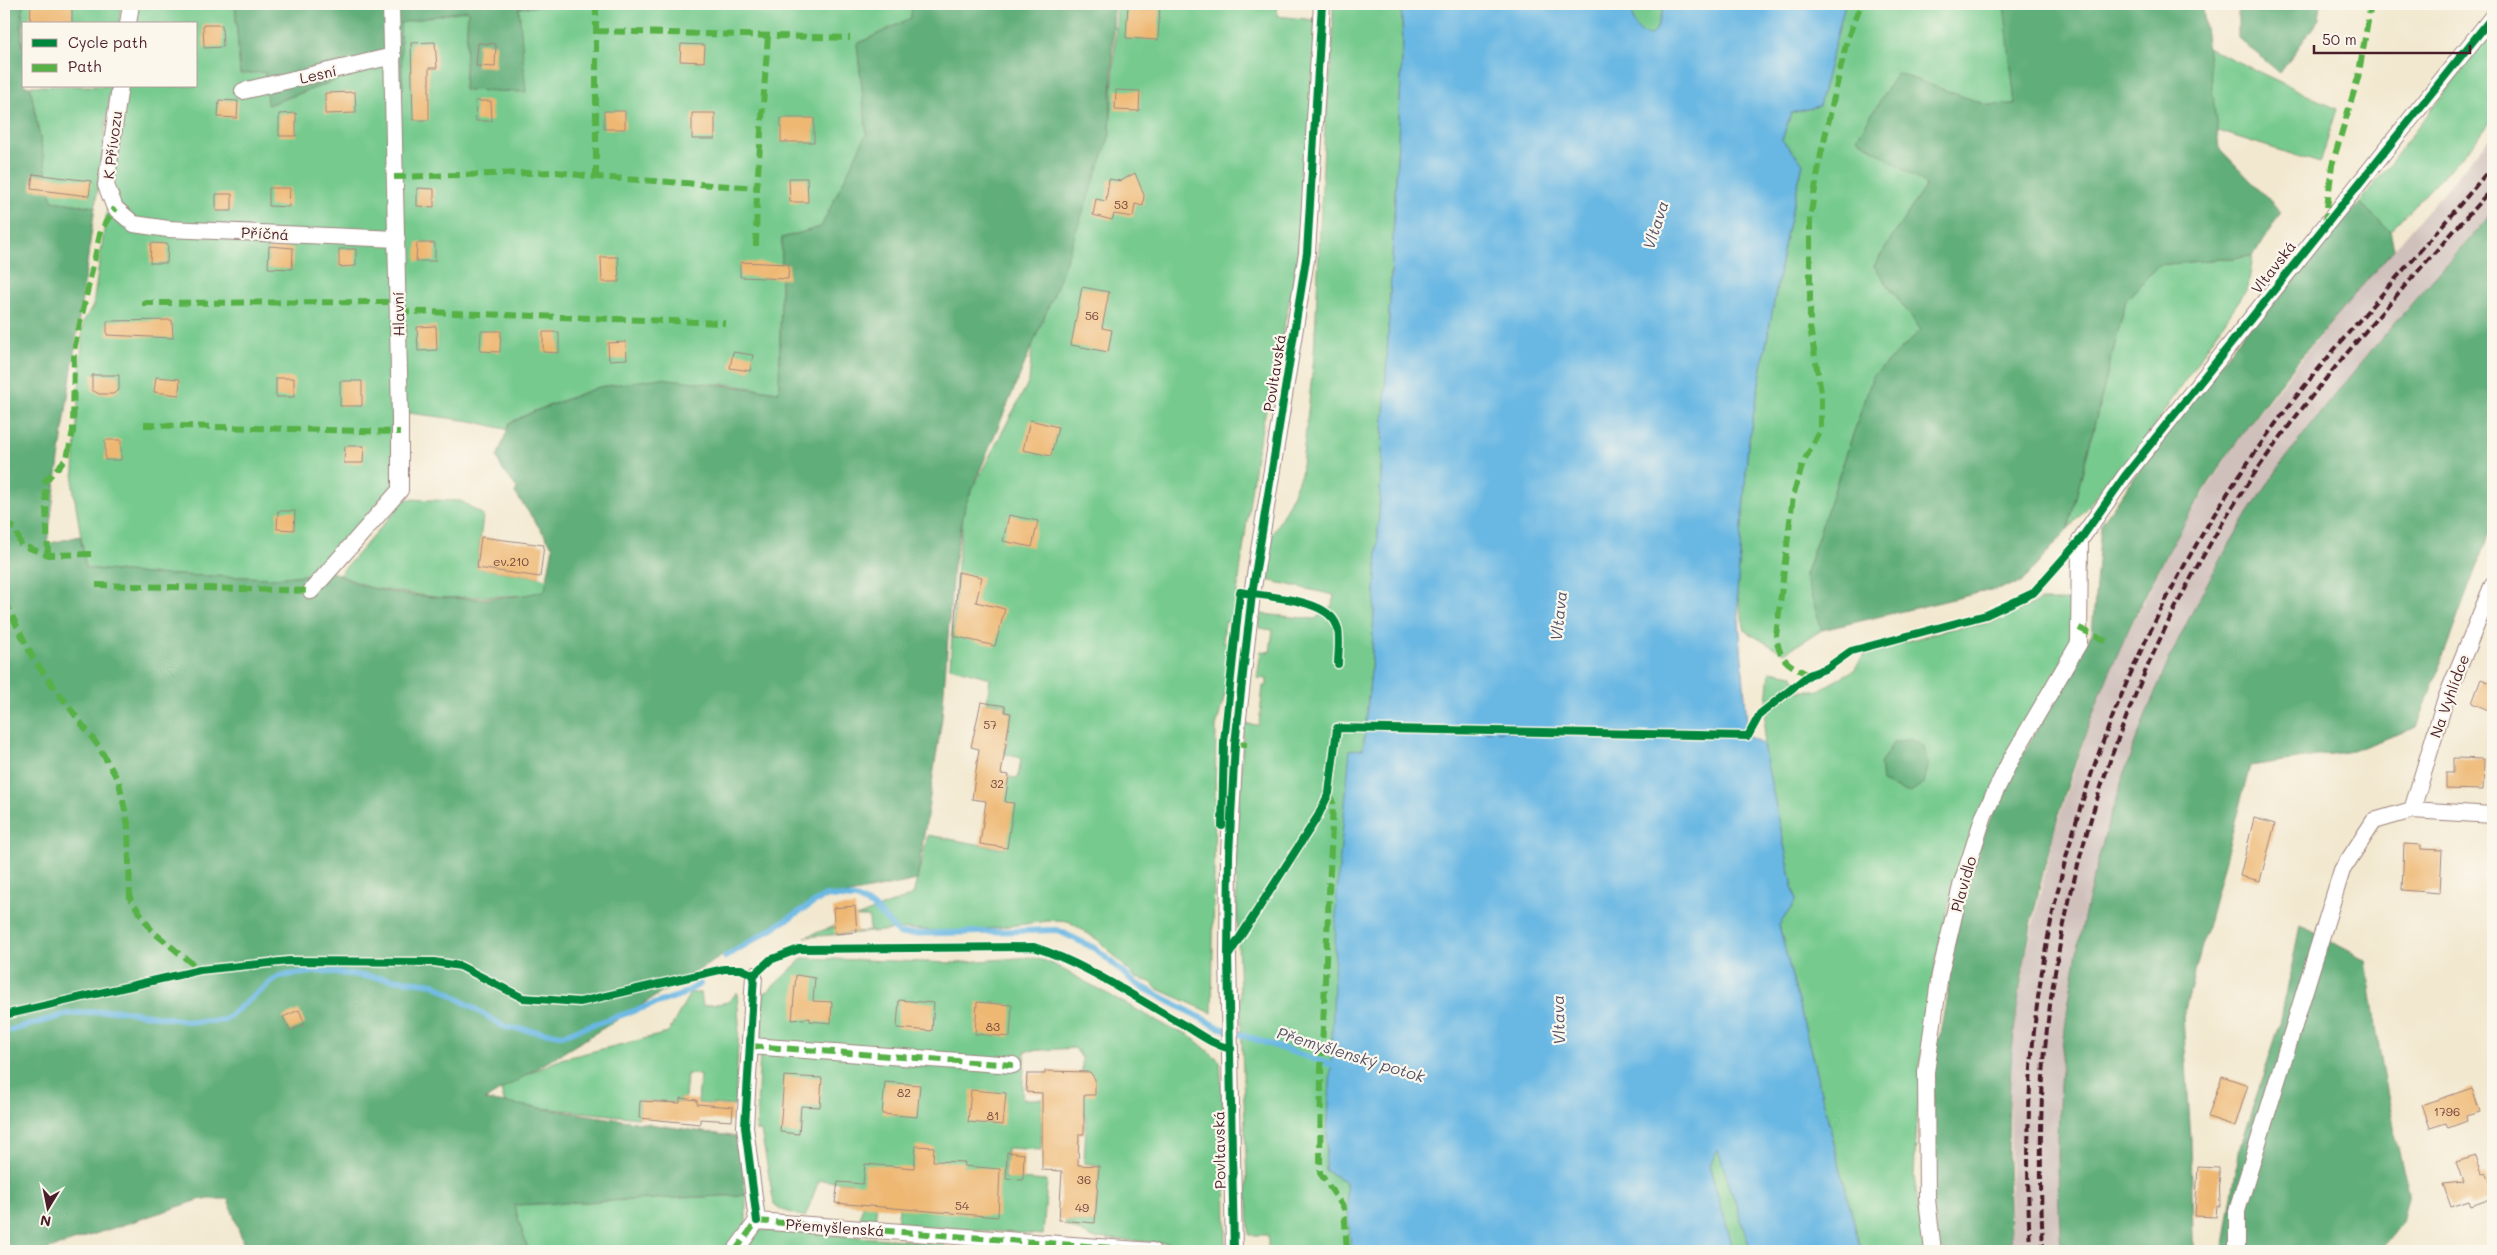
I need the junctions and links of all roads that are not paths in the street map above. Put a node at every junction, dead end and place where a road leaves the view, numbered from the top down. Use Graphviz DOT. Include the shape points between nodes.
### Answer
graph roads {
  1 [pos="131,4"];
  2 [pos="391,4"];
  3 [pos="1322,4"];
  4 [pos="2493,16"];
  5 [pos="128,22"];
  6 [pos="393,56"];
  7 [pos="120,88"];
  8 [pos="243,91"];
  9 [pos="134,224"];
  10 [pos="397,239"];
  11 [pos="2080,540"];
  12 [pos="2493,584"];
  13 [pos="311,591"];
  14 [pos="2412,810"];
  15 [pos="2493,815"];
  16 [pos="754,975"];
  17 [pos="751,1046"];
  18 [pos="1013,1065"];
  19 [pos="757,1221"];
  20 [pos="735,1251"];
  21 [pos="1152,1251"];
  22 [pos="1234,1251"];
  23 [pos="1934,1251"];
  24 [pos="2237,1251"];
  1 -- 5 [label="street"];
  2 -- 6 [label="street, Hlavní"];
  3 -- 22 [label="street, Povltavská" via="1307,253 1252,594 1235,744 1229,854"];
  4 -- 11 [label="street, Vltavská" via="2131,468"];
  6 -- 8 [label="street, Lesní"];
  6 -- 10 [label="street, Hlavní"];
  7 -- 9 [label="street, K Přívozu" via="106,185 115,208"];
  9 -- 10 [label="street, Příčná" via="168,229"];
  10 -- 13 [label="street, Hlavní" via="400,490"];
  11 -- 23 [label="street, Plavidlo" via="2079,643 2010,761 1984,815 1961,886 1940,974 1926,1082 1927,1199"];
  12 -- 14 [label="street, Na Vyhlídce" via="2445,701"];
  14 -- 15 [label="street"];
  14 -- 24 [label="street" via="2374,821 2342,870 2237,1211"];
  16 -- 17 [label="street"];
  17 -- 18 [label="street"];
  17 -- 19 [label="street" via="745,1127"];
  19 -- 20 [label="street"];
  19 -- 21 [label="street, Přemyšlenská"];
}
